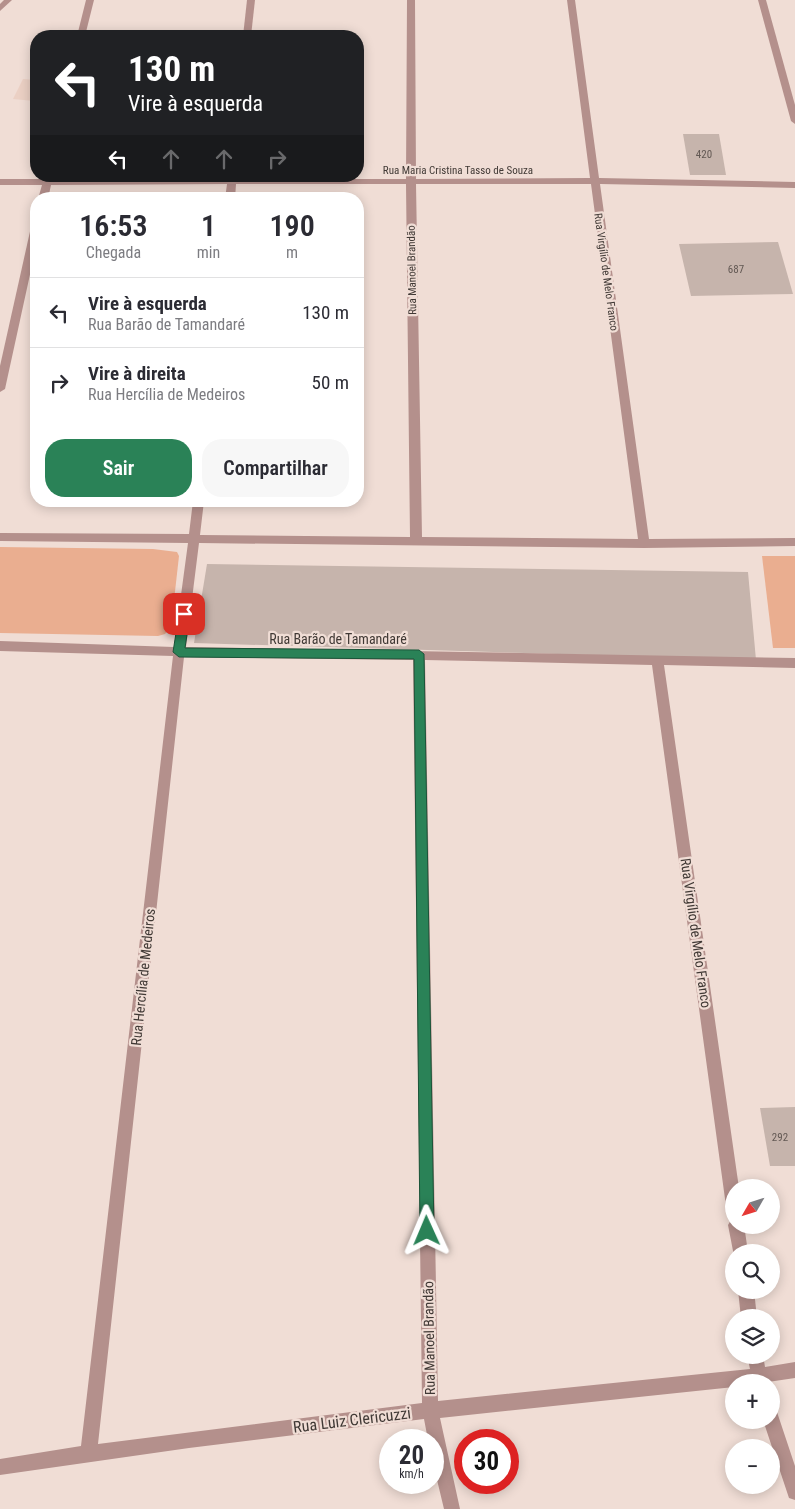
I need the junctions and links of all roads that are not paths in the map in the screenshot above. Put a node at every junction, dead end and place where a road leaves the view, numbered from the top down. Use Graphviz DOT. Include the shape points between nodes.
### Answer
graph roads {
  1 [pos="8,0"];
  2 [pos="90,0"];
  3 [pos="251,0"];
  4 [pos="412,0"];
  5 [pos="570,0"];
  6 [pos="762,0"];
  7 [pos="0,9"];
  8 [pos="82,30"];
  9 [pos="248,30"];
  10 [pos="795,121"];
  11 [pos="30,180"];
  12 [pos="364,180"];
  13 [pos="411,181"];
  14 [pos="594,181"];
  15 [pos="0,182"];
  16 [pos="795,185"];
  17 [pos="30,254"];
  18 [pos="0,389"];
  19 [pos="198,507"];
  20 [pos="0,537"];
  21 [pos="195,538"];
  22 [pos="416,540"];
  23 [pos="795,542"];
  24 [pos="644,544"];
  25 [pos="0,646"];
  26 [pos="179,652"];
  27 [pos="419,654"];
  28 [pos="657,660"];
  29 [pos="795,663"];
  30 [pos="730,1179"];
  31 [pos="795,1370"];
  32 [pos="779,1374"];
  33 [pos="725,1382"];
  34 [pos="430,1410"];
  35 [pos="775,1429"];
  36 [pos="89,1453"];
  37 [pos="0,1467"];
  38 [pos="795,1492"];
  39 [pos="452,1509"];
  1 -- 7 [label="street"];
  2 -- 8 [label="street"];
  3 -- 9 [label="street"];
  4 -- 13 [label="street, Rua Manoel Brandão"];
  5 -- 14 [label="street, Rua Virgílio de Melo Franco"];
  6 -- 10 [label="street"];
  11 -- 15 [label="street, Rua Maria Cristina Tasso de Souza"];
  12 -- 13 [label="street, Rua Maria Cristina Tasso de Souza"];
  13 -- 14 [label="street, Rua Maria Cristina Tasso de Souza"];
  13 -- 22 [label="street, Rua Manoel Brandão"];
  14 -- 16 [label="street, Rua Maria Cristina Tasso de Souza"];
  14 -- 24 [label="street, Rua Virgílio de Melo Franco"];
  17 -- 18 [label="street"];
  19 -- 21 [label="street, Rua Hercília de Medeiros"];
  20 -- 21 [label="street"];
  21 -- 22 [label="street"];
  21 -- 26 [label="street, Rua Hercília de Medeiros"];
  22 -- 24 [label="street"];
  23 -- 24 [label="street"];
  25 -- 26 [label="street, Rua Barão de Tamandaré"];
  26 -- 27 [label="street, Rua Barão de Tamandaré"];
  26 -- 36 [label="street, Rua Hercília de Medeiros"];
  27 -- 28 [label="street, Rua Barão de Tamandaré"];
  27 -- 34 [label="street, Rua Manoel Brandão"];
  28 -- 29 [label="street, Rua Barão de Tamandaré"];
  28 -- 30 [label="street, Rua Virgílio de Melo Franco"];
  31 -- 32 [label="street, Rua Luiz Clericuzzi"];
  33 -- 34 [label="street, Rua Luiz Clericuzzi"];
  34 -- 36 [label="street, Rua Luiz Clericuzzi"];
  34 -- 39 [label="street, Rua Manoel Brandão"];
  35 -- 38 [label="street"];
  36 -- 37 [label="street, Rua Luiz Clericuzzi"];
}
